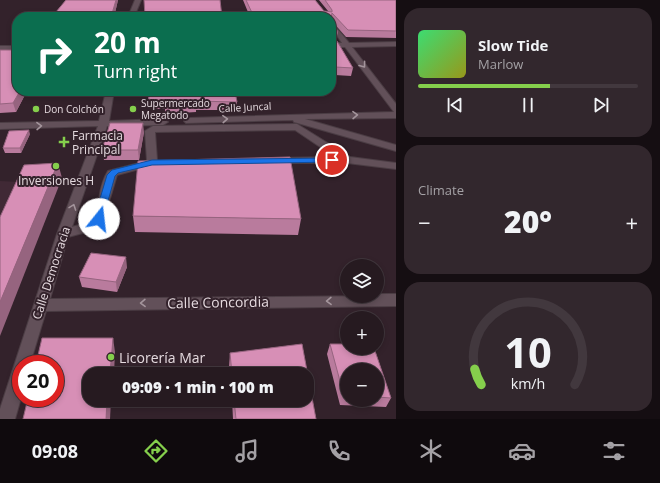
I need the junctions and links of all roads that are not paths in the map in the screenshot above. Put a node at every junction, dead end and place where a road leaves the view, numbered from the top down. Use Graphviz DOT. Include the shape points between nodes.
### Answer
graph roads {
  1 [pos="138,0"];
  2 [pos="133,12"];
  3 [pos="336,29"];
  4 [pos="396,44"];
  5 [pos="336,45"];
  6 [pos="348,45"];
  7 [pos="0,48"];
  8 [pos="12,48"];
  9 [pos="109,96"];
  10 [pos="396,110"];
  11 [pos="396,115"];
  12 [pos="284,116"];
  13 [pos="103,125"];
  14 [pos="0,126"];
  15 [pos="396,148"];
  16 [pos="347,160"];
  17 [pos="269,161"];
  18 [pos="152,162"];
  19 [pos="168,162"];
  20 [pos="396,166"];
  21 [pos="63,234"];
  22 [pos="396,300"];
  23 [pos="40,305"];
  24 [pos="25,355"];
  25 [pos="12,399"];
  26 [pos="6,419"];
  1 -- 2 [label="street"];
  3 -- 6 [label="street"];
  4 -- 6 [label="street"];
  5 -- 6 [label="street"];
  6 -- 10 [label="street, one-way"];
  7 -- 8 [label="street"];
  9 -- 13 [label="street, Calle Democracia"];
  12 -- 11 [label="street, Calle Juncal, one-way"];
  13 -- 12 [label="street, Calle Juncal, one-way"];
  12 -- 15 [label="street"];
  14 -- 13 [label="street, Calle Juncal, one-way"];
  21 -- 13 [label="street, Calle Democracia, one-way"];
  16 -- 17 [label="street"];
  16 -- 18 [label="street" via="295,127 153,130 150,131"];
  16 -- 20 [label="street"];
  18 -- 19 [label="street"];
  18 -- 21 [label="street" via="112,173 99,219 90,227"];
  21 -- 23 [label="street, Calle Democracia"];
  22 -- 23 [label="street, Calle Concordia, one-way"];
  23 -- 24 [label="street, Calle Democracia"];
  25 -- 26 [label="street"];
}
